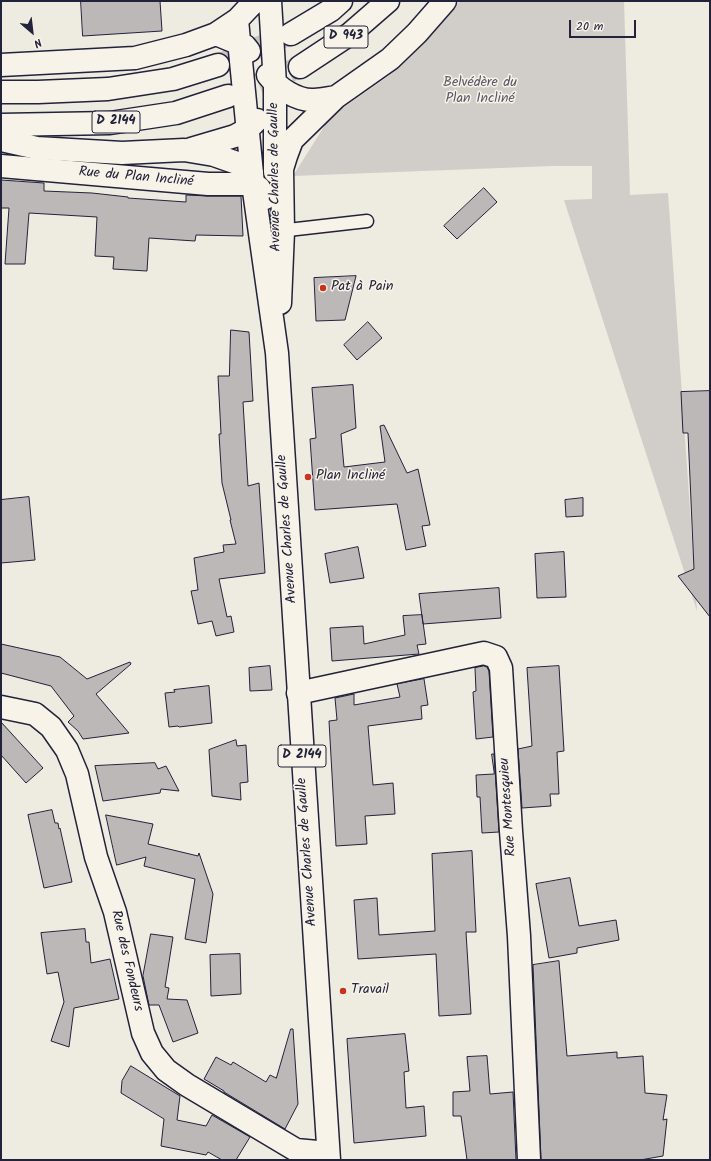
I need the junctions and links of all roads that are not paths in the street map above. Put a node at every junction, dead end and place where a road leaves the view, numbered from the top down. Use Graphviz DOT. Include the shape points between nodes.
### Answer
graph roads {
  1 [pos="256,1"];
  2 [pos="270,1"];
  3 [pos="341,1"];
  4 [pos="388,1"];
  5 [pos="445,1"];
  6 [pos="237,20"];
  7 [pos="216,34"];
  8 [pos="291,34"];
  9 [pos="239,44"];
  10 [pos="1,65"];
  11 [pos="218,65"];
  12 [pos="300,67"];
  13 [pos="1,92"];
  14 [pos="275,94"];
  15 [pos="228,96"];
  16 [pos="336,97"];
  17 [pos="253,124"];
  18 [pos="1,125"];
  19 [pos="1,140"];
  20 [pos="184,150"];
  21 [pos="1,166"];
  22 [pos="257,185"];
  23 [pos="367,221"];
  24 [pos="279,231"];
  25 [pos="280,304"];
  26 [pos="277,353"];
  27 [pos="298,693"];
  28 [pos="1,707"];
  29 [pos="328,1156"];
  30 [pos="529,1160"];
  1 -- 6 [label="main road"];
  1 -- 14 [label="main road" via="262,60"];
  2 -- 14 [label="main road, Avenue Charles de Gaulle"];
  3 -- 8 [label="main road, D 943" via="331,10"];
  4 -- 12 [label="main road, D 943" via="350,34"];
  5 -- 16 [label="main road" via="390,59"];
  6 -- 7 [label="main road"];
  6 -- 9 [label="main road"];
  7 -- 9 [label="main road"];
  7 -- 10 [label="main road" via="186,45 135,58"];
  9 -- 17 [label="main road" via="245,46 251,55"];
  11 -- 13 [label="main road" via="173,79 108,89"];
  14 -- 16 [label="main road" via="312,101"];
  14 -- 17 [label="main road"];
  14 -- 24 [label="main road, Avenue Charles de Gaulle"];
  15 -- 18 [label="main road, D 2144" via="176,113 110,123"];
  16 -- 24 [label="main road" via="292,140 282,168"];
  17 -- 20 [label="main road" via="235,136"];
  17 -- 22 [label="main road, Avenue Charles de Gaulle / D 2144"];
  17 -- 22 [label="main road"];
  19 -- 20 [label="main road" via="37,148 122,153"];
  20 -- 22 [label="main road" via="214,155 237,163"];
  21 -- 22 [label="main road, Rue du Plan Incliné" via="208,184"];
  22 -- 25 [label="main road"];
  22 -- 26 [label="main road, Avenue Charles de Gaulle / D 2144"];
  23 -- 24 [label="lane"];
  24 -- 25 [label="main road"];
  25 -- 26 [label="main road, Avenue Charles de Gaulle / D 2144"];
  26 -- 27 [label="main road, Avenue Charles de Gaulle / D 2144"];
  27 -- 29 [label="main road, Avenue Charles de Gaulle / D 2144"];
  27 -- 30 [label="main road, Rue Montesquieu" via="484,653 496,657 501,668 519,936"];
  28 -- 29 [label="main road, Rue des Fondeurs" via="35,714 51,727 67,750 77,774 96,857 115,912 143,1033 152,1053 166,1070 187,1086 296,1150"];
}
